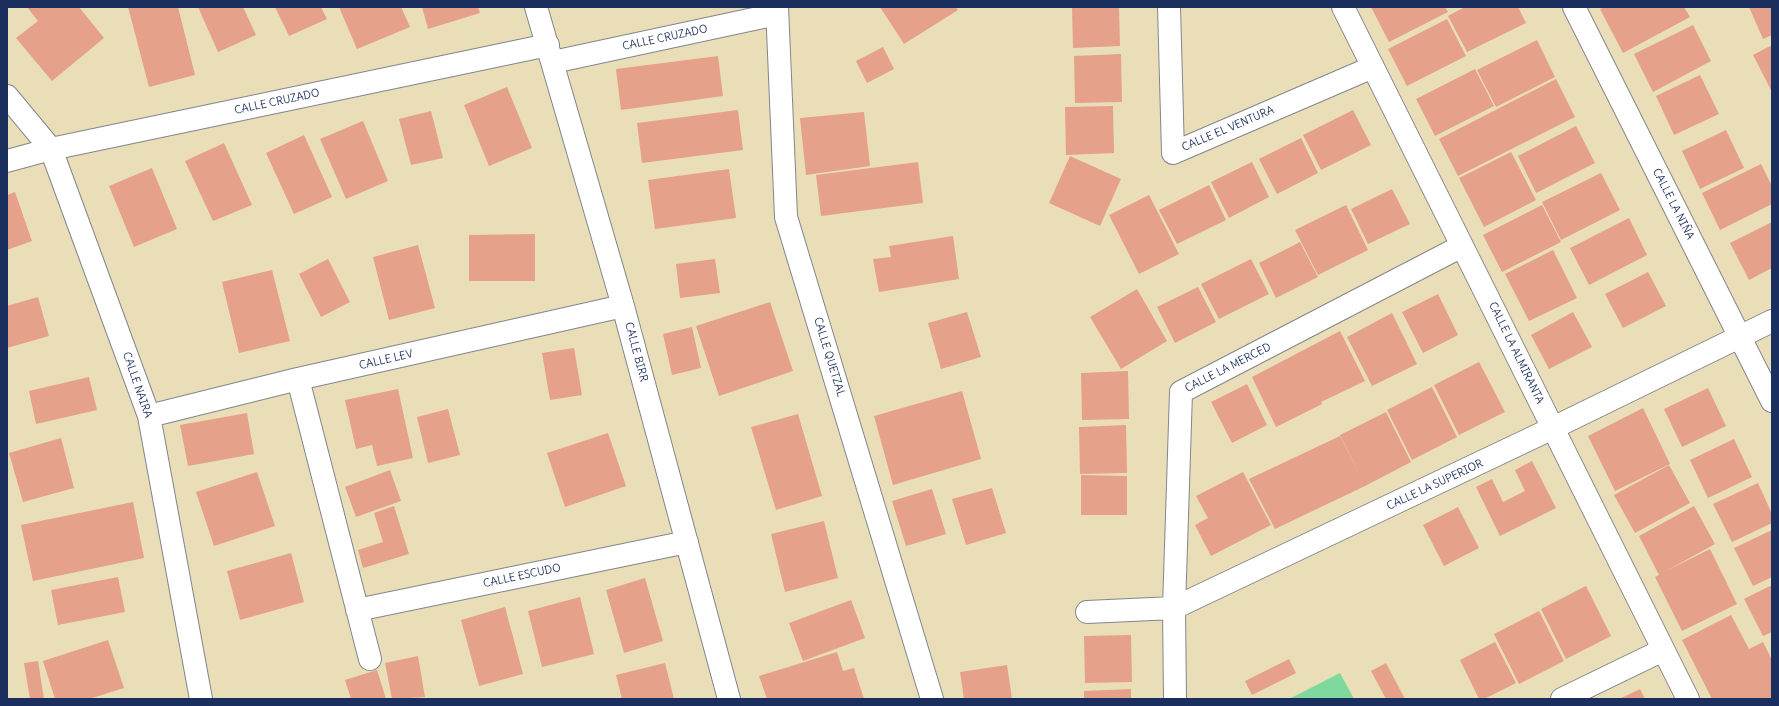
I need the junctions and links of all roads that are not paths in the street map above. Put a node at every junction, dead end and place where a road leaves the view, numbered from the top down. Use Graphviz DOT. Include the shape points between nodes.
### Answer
graph roads {
  1 [pos="536,7"];
  2 [pos="1168,7"];
  3 [pos="1343,7"];
  4 [pos="1574,7"];
  5 [pos="777,11"];
  6 [pos="550,53"];
  7 [pos="1373,68"];
  8 [pos="7,96"];
  9 [pos="51,149"];
  10 [pos="7,162"];
  11 [pos="1462,246"];
  12 [pos="624,306"];
  13 [pos="1772,321"];
  14 [pos="1740,336"];
  15 [pos="298,379"];
  16 [pos="1772,401"];
  17 [pos="149,416"];
  18 [pos="1553,428"];
  19 [pos="687,542"];
  20 [pos="1174,608"];
  21 [pos="357,610"];
  22 [pos="1087,612"];
  23 [pos="1663,650"];
  24 [pos="370,659"];
  25 [pos="201,699"];
  26 [pos="729,699"];
  27 [pos="932,699"];
  28 [pos="1176,699"];
  29 [pos="1562,699"];
  30 [pos="1688,699"];
  1 -- 6 [label="street, CALLE BIRR"];
  2 -- 7 [label="street, CALLE EL VENTURA" via="1173,153"];
  3 -- 7 [label="street, CALLE LA ALMIRANTA"];
  4 -- 14 [label="street, CALLE LA NIÑA"];
  5 -- 6 [label="street, CALLE CRUZADO"];
  5 -- 27 [label="street, CALLE QUETZAL" via="786,217"];
  6 -- 9 [label="street, CALLE CRUZADO"];
  6 -- 12 [label="street, CALLE BIRR"];
  7 -- 11 [label="street, CALLE LA ALMIRANTA"];
  8 -- 9 [label="street, CALLE NAIRA"];
  9 -- 10 [label="street, CALLE CRUZADO"];
  9 -- 17 [label="street, CALLE NAIRA"];
  11 -- 18 [label="street, CALLE LA ALMIRANTA"];
  11 -- 20 [label="street, CALLE LA MERCED" via="1181,392"];
  12 -- 15 [label="street, CALLE LEV"];
  12 -- 19 [label="street, CALLE BIRR"];
  13 -- 14 [label="street, CALLE LA SUPERIOR"];
  14 -- 16 [label="street, CALLE LA NIÑA"];
  14 -- 18 [label="street, CALLE LA SUPERIOR"];
  15 -- 17 [label="street, CALLE LEV"];
  15 -- 21 [label="street"];
  17 -- 25 [label="street, CALLE NAIRA"];
  18 -- 20 [label="street, CALLE LA SUPERIOR"];
  18 -- 23 [label="street, CALLE LA ALMIRANTA"];
  19 -- 21 [label="street, CALLE ESCUDO"];
  19 -- 26 [label="street, CALLE BIRR"];
  20 -- 22 [label="street, CALLE LA SUPERIOR"];
  20 -- 28 [label="street, CALLE LA MERCED"];
  21 -- 24 [label="street"];
  23 -- 29 [label="street"];
  23 -- 30 [label="street, CALLE LA ALMIRANTA"];
}
